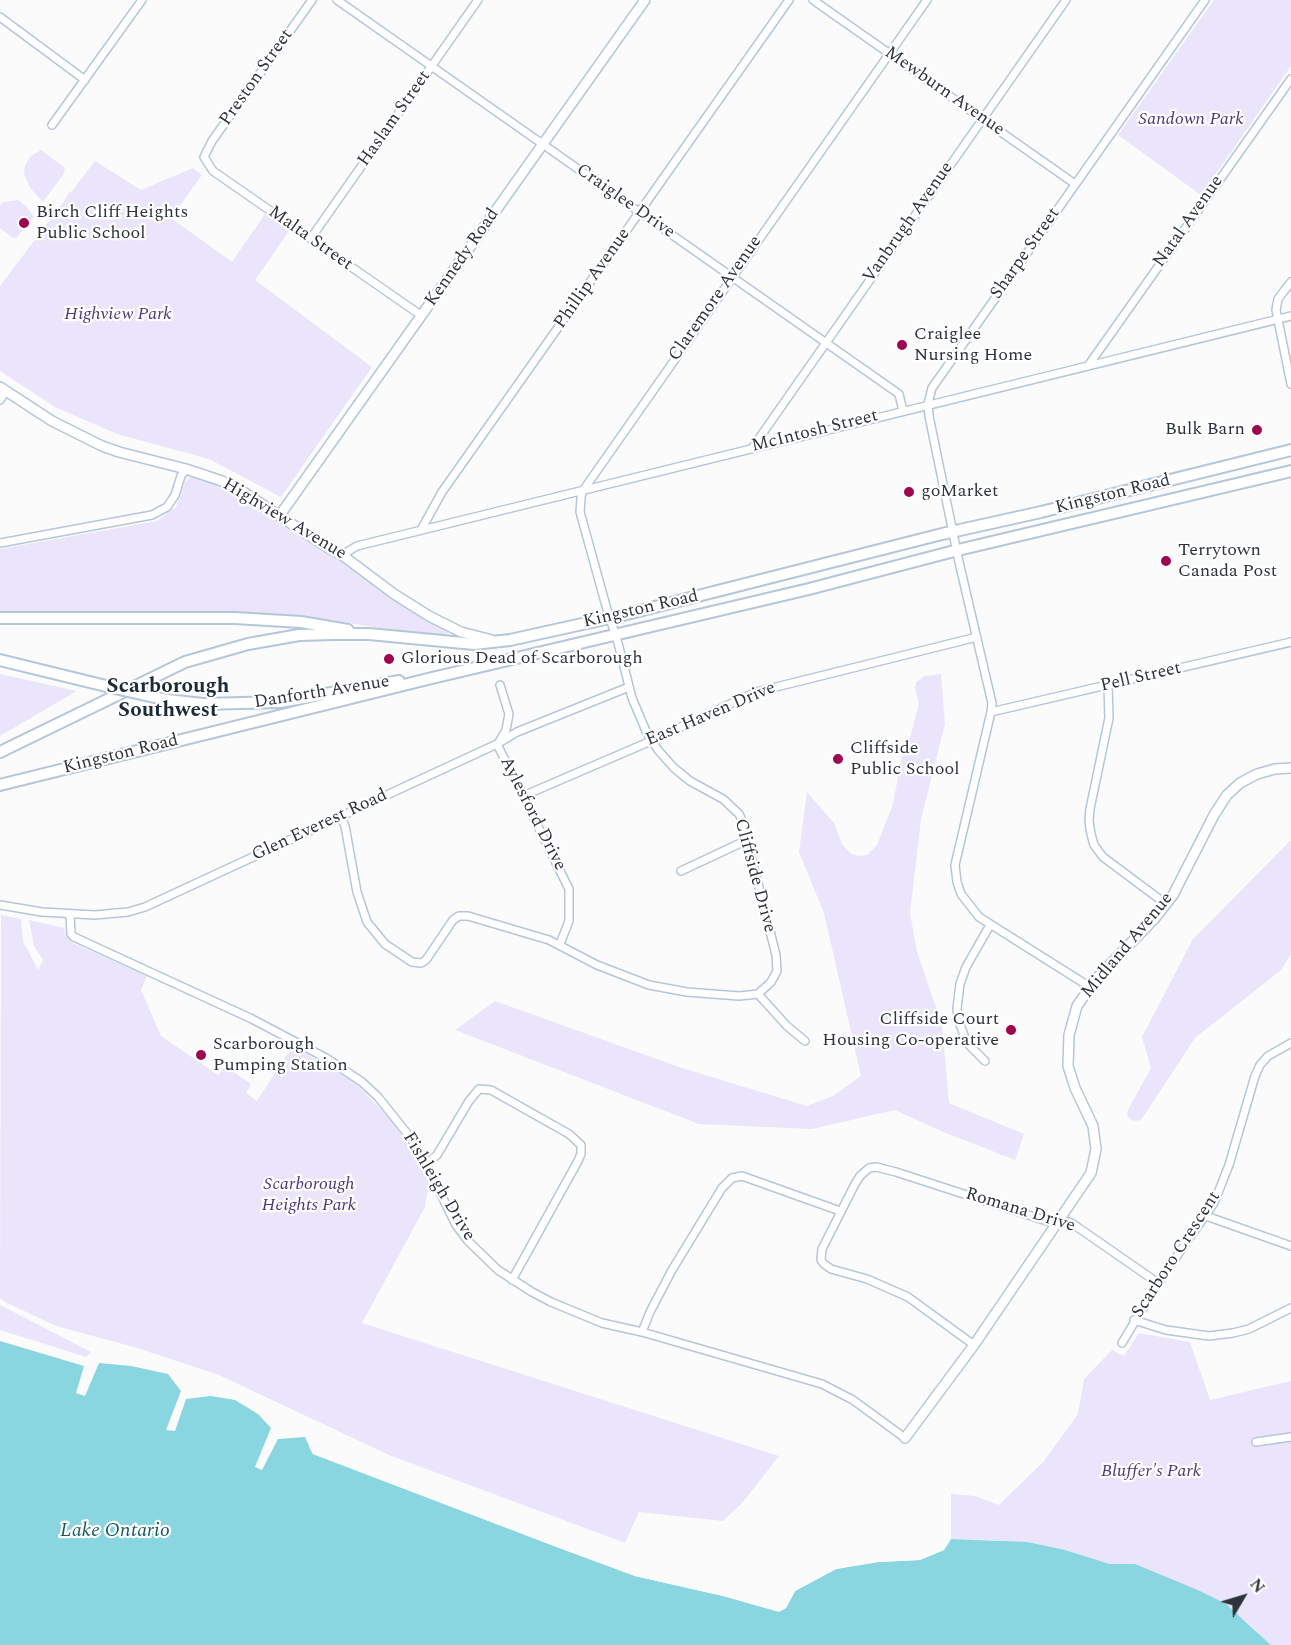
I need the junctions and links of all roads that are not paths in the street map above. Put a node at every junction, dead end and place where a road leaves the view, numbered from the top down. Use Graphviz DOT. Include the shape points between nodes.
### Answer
graph roads {
  1 [pos="142,0"];
  2 [pos="312,0"];
  3 [pos="337,0"];
  4 [pos="478,0"];
  5 [pos="645,0"];
  6 [pos="789,0"];
  7 [pos="813,0"];
  8 [pos="927,0"];
  9 [pos="1066,0"];
  10 [pos="1205,0"];
  11 [pos="0,17"];
  12 [pos="889,54"];
  13 [pos="432,67"];
  14 [pos="1291,79"];
  15 [pos="85,80"];
  16 [pos="982,118"];
  17 [pos="52,125"];
  18 [pos="543,144"];
  19 [pos="204,157"];
  20 [pos="1075,184"];
  21 [pos="640,212"];
  22 [pos="311,238"];
  23 [pos="732,277"];
  24 [pos="1291,282"];
  25 [pos="422,316"];
  26 [pos="1291,316"];
  27 [pos="1277,320"];
  28 [pos="826,342"];
  29 [pos="1088,366"];
  30 [pos="1291,384"];
  31 [pos="3,389"];
  32 [pos="0,400"];
  33 [pos="928,405"];
  34 [pos="903,411"];
  35 [pos="753,447"];
  36 [pos="1291,450"];
  37 [pos="186,469"];
  38 [pos="1291,471"];
  39 [pos="582,492"];
  40 [pos="280,515"];
  41 [pos="421,530"];
  42 [pos="954,532"];
  43 [pos="0,543"];
  44 [pos="958,550"];
  45 [pos="342,555"];
  46 [pos="0,618"];
  47 [pos="610,618"];
  48 [pos="369,634"];
  49 [pos="616,635"];
  50 [pos="977,637"];
  51 [pos="495,641"];
  52 [pos="1291,642"];
  53 [pos="0,660"];
  54 [pos="432,678"];
  55 [pos="500,685"];
  56 [pos="1108,686"];
  57 [pos="629,687"];
  58 [pos="991,712"];
  59 [pos="651,740"];
  60 [pos="497,744"];
  61 [pos="0,752"];
  62 [pos="1291,768"];
  63 [pos="0,785"];
  64 [pos="523,796"];
  65 [pos="341,817"];
  66 [pos="747,840"];
  67 [pos="681,871"];
  68 [pos="1166,904"];
  69 [pos="0,906"];
  70 [pos="70,915"];
  71 [pos="990,925"];
  72 [pos="560,944"];
  73 [pos="1090,987"];
  74 [pos="758,994"];
  75 [pos="805,1041"];
  76 [pos="1291,1043"];
  77 [pos="985,1061"];
  78 [pos="426,1164"];
  79 [pos="840,1211"];
  80 [pos="1206,1216"];
  81 [pos="1056,1224"];
  82 [pos="1291,1246"];
  83 [pos="512,1280"];
  84 [pos="1158,1283"];
  85 [pos="1291,1308"];
  86 [pos="1134,1320"];
  87 [pos="642,1332"];
  88 [pos="1122,1343"];
  89 [pos="974,1345"];
  90 [pos="1291,1437"];
  91 [pos="905,1438"];
  92 [pos="1256,1442"];
  1 -- 15 [label="street"];
  2 -- 19 [label="street, Preston Street"];
  3 -- 13 [label="street, Craiglee Drive"];
  4 -- 13 [label="street, Haslam Street"];
  5 -- 18 [label="street, Kennedy Road"];
  6 -- 21 [label="street, Phillip Avenue"];
  7 -- 12 [label="street, Mewburn Avenue"];
  8 -- 12 [label="street, Claremore Avenue"];
  9 -- 16 [label="street, Vanbrugh Avenue"];
  10 -- 20 [label="street, Sharpe Street"];
  11 -- 15 [label="street"];
  12 -- 16 [label="street, Mewburn Avenue"];
  12 -- 23 [label="street, Claremore Avenue"];
  13 -- 18 [label="street, Craiglee Drive"];
  13 -- 22 [label="street, Haslam Street"];
  14 -- 29 [label="street, Natal Avenue"];
  15 -- 17 [label="street"];
  16 -- 20 [label="street, Mewburn Avenue"];
  16 -- 28 [label="street, Vanbrugh Avenue"];
  18 -- 21 [label="street, Craiglee Drive"];
  18 -- 25 [label="street, Kennedy Road"];
  19 -- 22 [label="street, Malta Street" via="213,171"];
  20 -- 33 [label="street, Sharpe Street" via="932,388"];
  21 -- 23 [label="street, Craiglee Drive"];
  21 -- 41 [label="street, Phillip Avenue" via="442,492"];
  22 -- 25 [label="street, Malta Street"];
  23 -- 28 [label="street, Craiglee Drive"];
  23 -- 39 [label="street, Claremore Avenue"];
  24 -- 27 [label="street" via="1278,299"];
  25 -- 40 [label="street, Kennedy Road"];
  26 -- 27 [label="street, McIntosh Street"];
  27 -- 29 [label="street, McIntosh Street"];
  27 -- 30 [label="street"];
  28 -- 34 [label="street, Craiglee Drive" via="899,394"];
  28 -- 35 [label="street, Vanbrugh Avenue"];
  29 -- 33 [label="street, McIntosh Street"];
  31 -- 32 [label="street"];
  31 -- 37 [label="street, Highview Avenue" via="52,421 102,446"];
  33 -- 34 [label="street, McIntosh Street"];
  33 -- 42 [label="street"];
  34 -- 35 [label="street, McIntosh Street"];
  35 -- 39 [label="street, McIntosh Street"];
  36 -- 42 [label="main road, Kingston Road"];
  37 -- 40 [label="street, Highview Avenue" via="222,481"];
  37 -- 43 [label="street" via="167,507 152,515"];
  38 -- 44 [label="main road, Kingston Road"];
  39 -- 41 [label="street, McIntosh Street"];
  39 -- 47 [label="street" via="580,512"];
  40 -- 45 [label="street, Highview Avenue"];
  41 -- 45 [label="street, McIntosh Street" via="357,546"];
  42 -- 44 [label="street"];
  42 -- 47 [label="main road, Kingston Road"];
  44 -- 49 [label="main road, Kingston Road"];
  44 -- 50 [label="street"];
  45 -- 51 [label="street, Highview Avenue" via="411,605 471,636"];
  46 -- 48 [label="main road" via="268,620"];
  47 -- 49 [label="street, Cliffside Drive"];
  47 -- 51 [label="main road, Kingston Road"];
  48 -- 51 [label="main road, Kingston Road" via="448,643"];
  48 -- 61 [label="main road, Kingston Road" via="299,635 185,662"];
  49 -- 54 [label="main road, Kingston Road"];
  49 -- 57 [label="street, Cliffside Drive"];
  50 -- 58 [label="street" via="991,694"];
  50 -- 59 [label="street, East Haven Drive" via="756,692"];
  52 -- 56 [label="street, Pell Street"];
  53 -- 54 [label="main road, Danforth Avenue, bridge" via="167,700 203,704 280,702"];
  54 -- 63 [label="main road, Kingston Road"];
  55 -- 60 [label="street, Aylesford Drive" via="508,714 506,730"];
  56 -- 58 [label="street, Pell Street"];
  56 -- 68 [label="street" via="1109,718 1090,809 1091,834 1103,857"];
  57 -- 59 [label="street, Cliffside Drive"];
  57 -- 60 [label="street, Glen Everest Road" via="532,725"];
  58 -- 71 [label="street" via="955,874 970,908"];
  59 -- 64 [label="street, East Haven Drive"];
  59 -- 66 [label="street, Cliffside Drive" via="674,768 733,807 742,820"];
  60 -- 64 [label="street, Aylesford Drive"];
  60 -- 65 [label="street, Glen Everest Road"];
  62 -- 68 [label="street, Midland Avenue" via="1266,771 1234,788"];
  64 -- 72 [label="street, Aylesford Drive" via="569,889 569,921"];
  65 -- 70 [label="street, Glen Everest Road" via="145,907 107,915"];
  65 -- 72 [label="street" via="367,922 385,944 412,963 426,960 459,916"];
  66 -- 67 [label="street"];
  66 -- 74 [label="street, Cliffside Drive" via="777,962 775,977"];
  68 -- 73 [label="street, Midland Avenue"];
  69 -- 70 [label="street, Glen Everest Road"];
  70 -- 78 [label="street, Fishleigh Drive" via="72,934 80,941 252,1019 346,1071 378,1097"];
  71 -- 73 [label="street"];
  71 -- 77 [label="street" via="966,967 957,1008 965,1038"];
  72 -- 74 [label="street" via="597,965 649,985 721,996"];
  73 -- 81 [label="street, Midland Avenue" via="1073,1017 1067,1054 1075,1088 1093,1126 1095,1160 1083,1186"];
  74 -- 75 [label="street"];
  76 -- 80 [label="street, Scarboro Crescent" via="1260,1065 1221,1188"];
  78 -- 83 [label="street, Fishleigh Drive" via="456,1225 485,1259"];
  78 -- 83 [label="street" via="437,1155 479,1089 491,1090 581,1145 578,1161"];
  79 -- 81 [label="street, Romana Drive" via="860,1176 876,1167"];
  79 -- 87 [label="street" via="742,1176 732,1178 672,1270"];
  79 -- 89 [label="street" via="822,1249 824,1264 908,1297"];
  80 -- 82 [label="street"];
  80 -- 84 [label="street, Scarboro Crescent"];
  81 -- 84 [label="street, Romana Drive" via="1073,1224"];
  81 -- 89 [label="street, Midland Avenue"];
  83 -- 87 [label="street, Fishleigh Drive" via="568,1310"];
  84 -- 86 [label="street, Scarboro Crescent"];
  85 -- 86 [label="street" via="1249,1329 1209,1336 1166,1330"];
  86 -- 88 [label="street, Scarboro Crescent"];
  87 -- 91 [label="street, Fishleigh Drive" via="822,1384 853,1400"];
  89 -- 91 [label="street, Midland Avenue"];
  90 -- 92 [label="street"];
}
